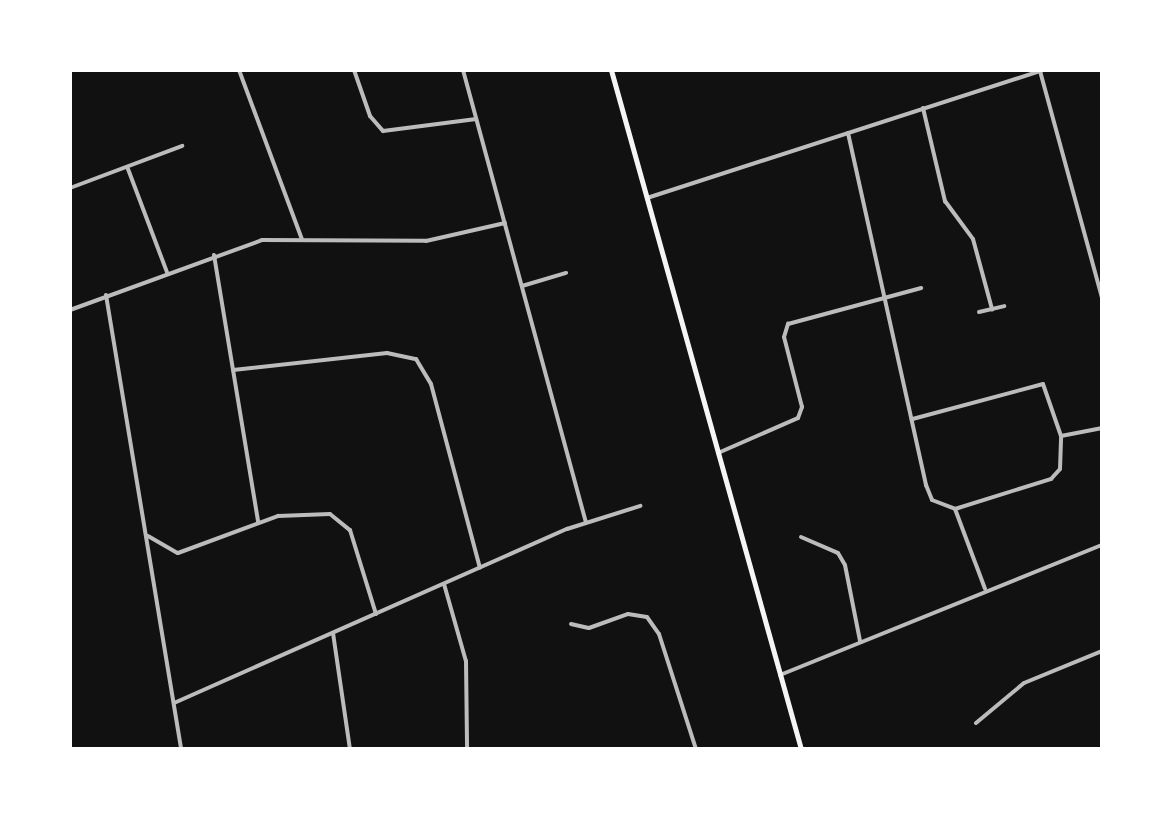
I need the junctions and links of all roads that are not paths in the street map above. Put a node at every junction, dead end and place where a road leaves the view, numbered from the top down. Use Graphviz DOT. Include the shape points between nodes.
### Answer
graph roads {
  1 [pos="239,70"];
  2 [pos="354,70"];
  3 [pos="462,70"];
  4 [pos="612,70"];
  5 [pos="1042,71"];
  6 [pos="923,108"];
  7 [pos="476,119"];
  8 [pos="848,132"];
  9 [pos="182,146"];
  10 [pos="128,167"];
  11 [pos="70,188"];
  12 [pos="647,198"];
  13 [pos="505,223"];
  14 [pos="302,239"];
  15 [pos="214,255"];
  16 [pos="166,272"];
  17 [pos="566,272"];
  18 [pos="522,286"];
  19 [pos="921,288"];
  20 [pos="1100,288"];
  21 [pos="106,295"];
  22 [pos="885,295"];
  23 [pos="1102,298"];
  24 [pos="1004,306"];
  25 [pos="992,309"];
  26 [pos="70,310"];
  27 [pos="979,312"];
  28 [pos="233,370"];
  29 [pos="912,419"];
  30 [pos="1102,428"];
  31 [pos="1061,436"];
  32 [pos="718,453"];
  33 [pos="640,506"];
  34 [pos="955,509"];
  35 [pos="258,522"];
  36 [pos="586,522"];
  37 [pos="145,532"];
  38 [pos="801,537"];
  39 [pos="1102,545"];
  40 [pos="480,568"];
  41 [pos="444,584"];
  42 [pos="985,589"];
  43 [pos="376,614"];
  44 [pos="571,624"];
  45 [pos="333,633"];
  46 [pos="860,641"];
  47 [pos="1102,650"];
  48 [pos="780,675"];
  49 [pos="174,703"];
  50 [pos="976,723"];
  51 [pos="182,749"];
  52 [pos="350,749"];
  53 [pos="467,749"];
  54 [pos="696,749"];
  55 [pos="802,749"];
  1 -- 14 [label="street"];
  2 -- 7 [label="street" via="370,116 383,131"];
  3 -- 7 [label="street"];
  4 -- 12 [label="main road"];
  5 -- 6 [label="street"];
  5 -- 20 [label="street"];
  6 -- 8 [label="street"];
  6 -- 25 [label="street" via="944,201 973,239"];
  7 -- 13 [label="street"];
  8 -- 12 [label="street"];
  8 -- 22 [label="street"];
  9 -- 10 [label="street"];
  10 -- 11 [label="street"];
  10 -- 16 [label="street"];
  12 -- 32 [label="main road"];
  13 -- 14 [label="street" via="444,240"];
  13 -- 18 [label="street"];
  14 -- 15 [label="street" via="262,240"];
  15 -- 16 [label="street"];
  15 -- 28 [label="street"];
  16 -- 21 [label="street"];
  17 -- 18 [label="street"];
  18 -- 36 [label="street"];
  19 -- 22 [label="street"];
  20 -- 23 [label="street"];
  21 -- 26 [label="street"];
  21 -- 37 [label="street"];
  22 -- 29 [label="street"];
  22 -- 32 [label="street" via="788,324 784,338 802,407 798,418"];
  24 -- 25 [label="street"];
  25 -- 27 [label="street"];
  28 -- 35 [label="street"];
  28 -- 40 [label="street" via="387,353 416,359 431,384"];
  29 -- 31 [label="street" via="1043,384"];
  29 -- 34 [label="street" via="932,500"];
  30 -- 31 [label="street"];
  31 -- 34 [label="street" via="1057,475"];
  32 -- 48 [label="main road"];
  33 -- 36 [label="street"];
  34 -- 42 [label="street"];
  35 -- 37 [label="street" via="178,554"];
  35 -- 43 [label="street" via="314,510 341,520"];
  36 -- 40 [label="street"];
  37 -- 49 [label="street"];
  38 -- 46 [label="street" via="838,553 845,565"];
  39 -- 42 [label="street"];
  40 -- 41 [label="street"];
  41 -- 43 [label="street"];
  41 -- 53 [label="street" via="466,660"];
  42 -- 46 [label="street"];
  43 -- 45 [label="street"];
  44 -- 54 [label="street" via="589,628 628,614 647,618 659,634"];
  45 -- 49 [label="street"];
  45 -- 52 [label="street"];
  46 -- 48 [label="street"];
  47 -- 50 [label="street" via="1024,683"];
  48 -- 55 [label="main road"];
  49 -- 51 [label="street"];
}
